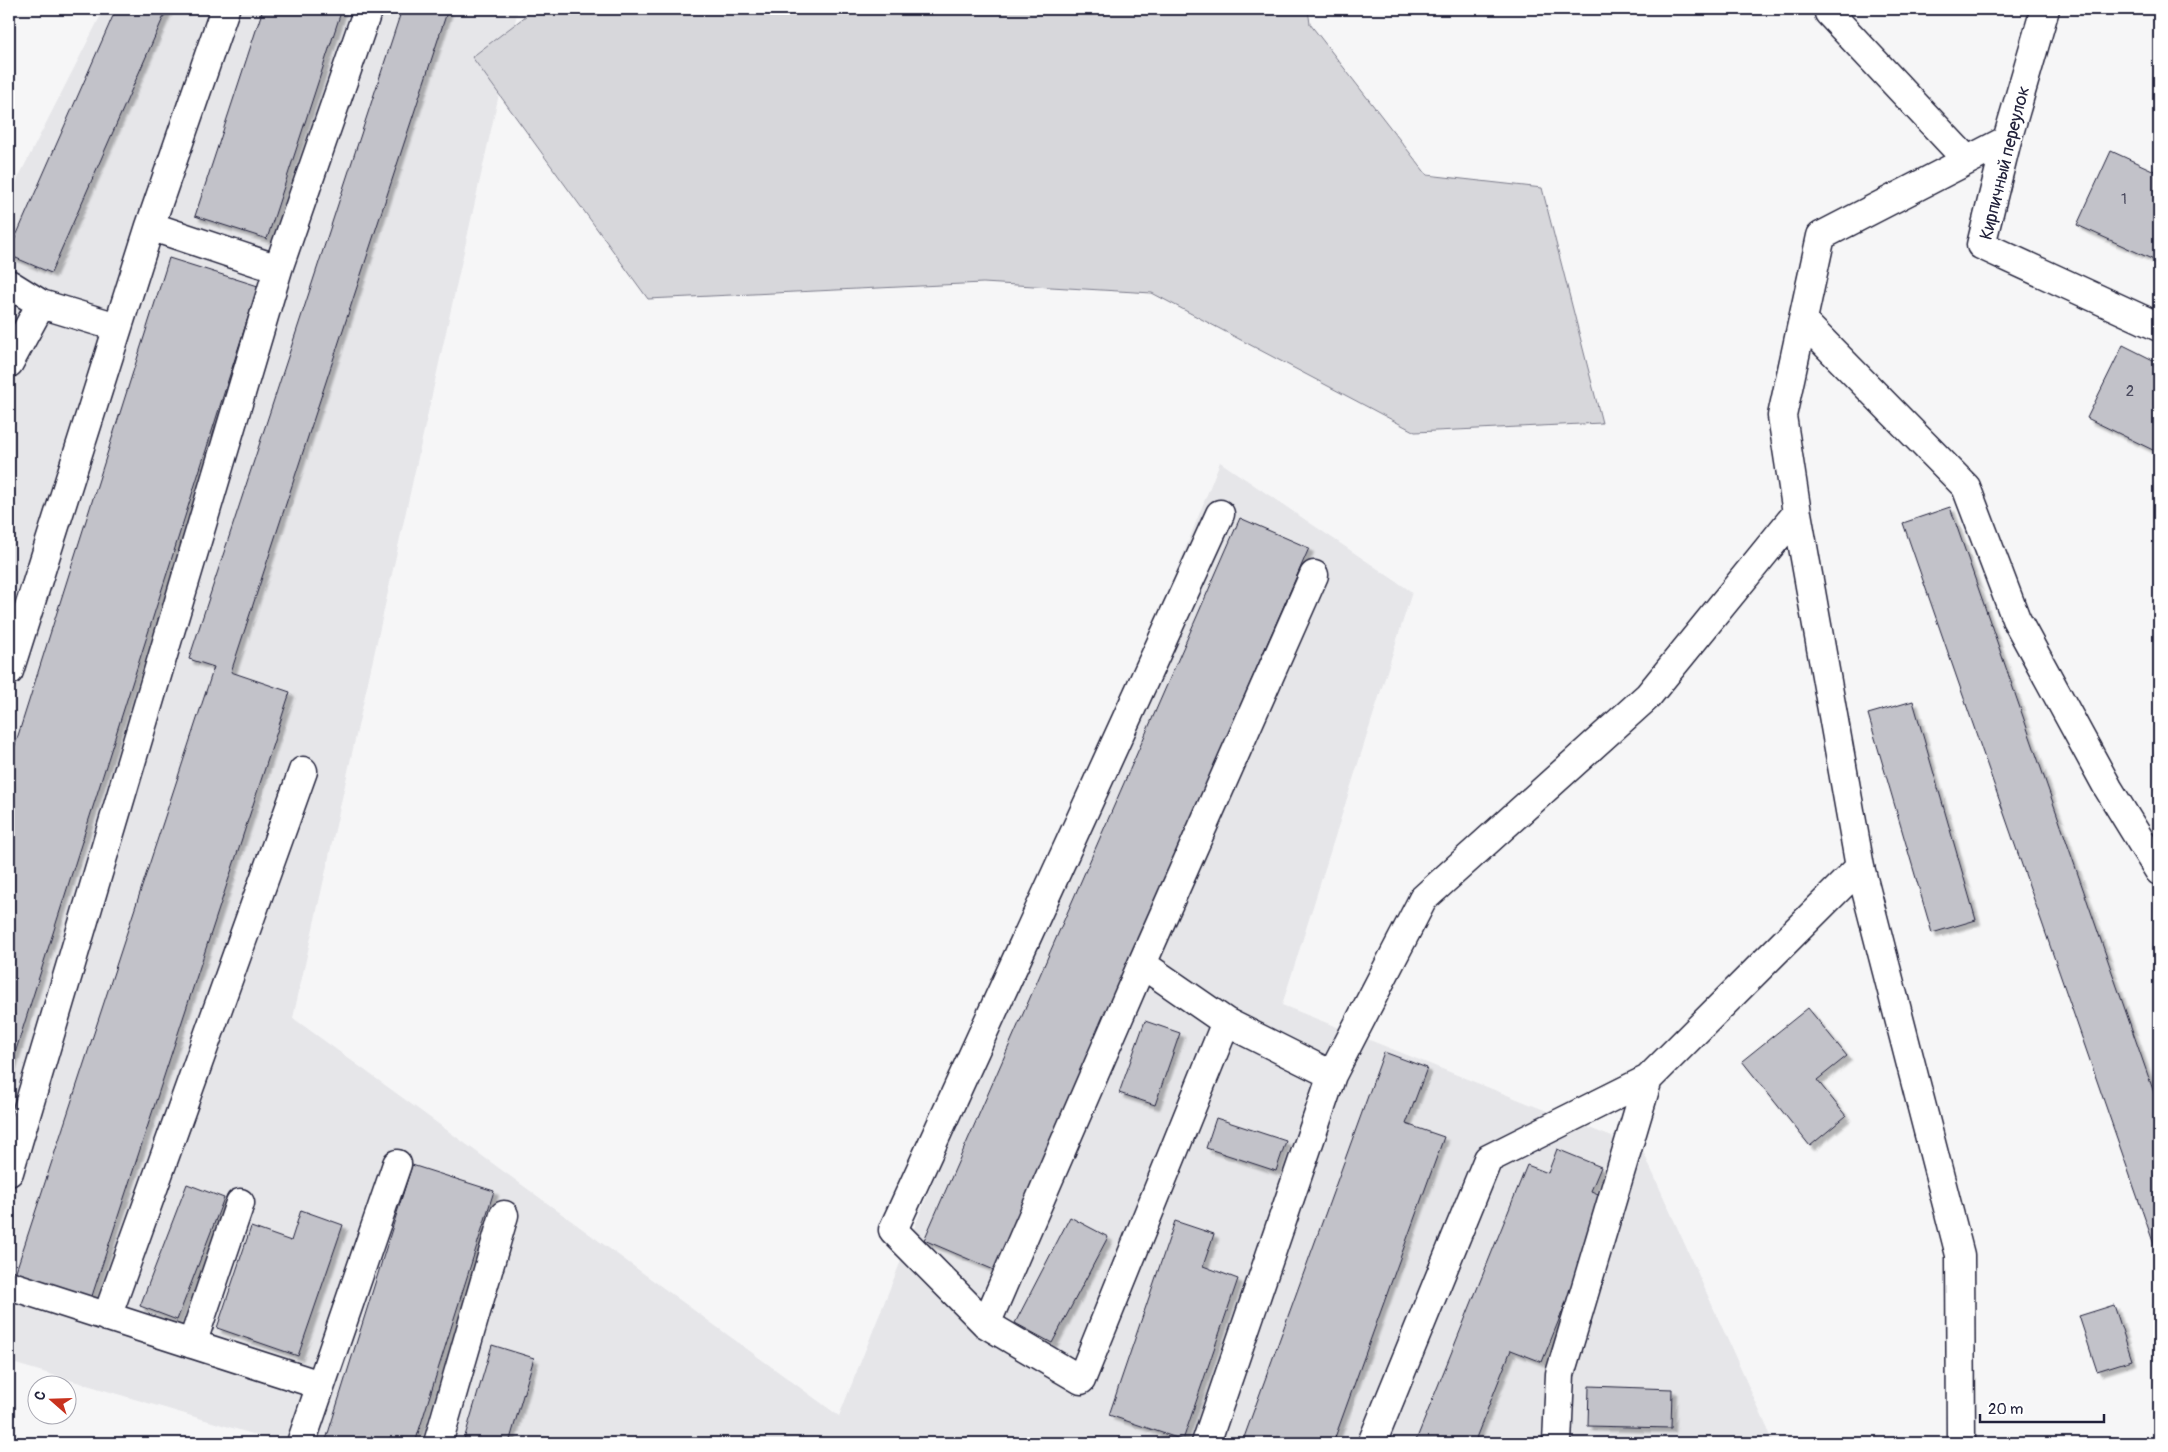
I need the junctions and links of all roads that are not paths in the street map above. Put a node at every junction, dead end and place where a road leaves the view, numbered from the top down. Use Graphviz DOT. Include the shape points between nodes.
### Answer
graph roads {
  1 [pos="224,9"];
  2 [pos="368,9"];
  3 [pos="1829,9"];
  4 [pos="2045,9"];
  5 [pos="2008,140"];
  6 [pos="1967,160"];
  7 [pos="150,226"];
  8 [pos="278,269"];
  9 [pos="9,284"];
  10 [pos="40,304"];
  11 [pos="1803,321"];
  12 [pos="117,327"];
  13 [pos="2159,327"];
  14 [pos="9,363"];
  15 [pos="1797,513"];
  16 [pos="1220,514"];
  17 [pos="1314,575"];
  18 [pos="9,671"];
  19 [pos="302,771"];
  20 [pos="2108,788"];
  21 [pos="2159,833"];
  22 [pos="1860,866"];
  23 [pos="2159,871"];
  24 [pos="1142,964"];
  25 [pos="1226,1022"];
  26 [pos="1332,1075"];
  27 [pos="1648,1079"];
  28 [pos="397,1164"];
  29 [pos="9,1172"];
  30 [pos="240,1202"];
  31 [pos="504,1215"];
  32 [pos="9,1285"];
  33 [pos="107,1317"];
  34 [pos="986,1324"];
  35 [pos="192,1344"];
  36 [pos="320,1385"];
  37 [pos="302,1443"];
  38 [pos="438,1443"];
  39 [pos="1206,1443"];
  40 [pos="1372,1443"];
  41 [pos="1557,1443"];
  42 [pos="1961,1443"];
  1 -- 7 [label="street"];
  2 -- 8 [label="street"];
  3 -- 6 [label="street" via="1829,13"];
  4 -- 5 [label="street, Кирпичный переулок"];
  5 -- 6 [label="street"];
  5 -- 13 [label="street, Кирпичный переулок" via="1982,246"];
  6 -- 11 [label="street" via="1821,236"];
  7 -- 8 [label="street"];
  7 -- 12 [label="street"];
  8 -- 29 [label="street"];
  9 -- 10 [label="street"];
  10 -- 12 [label="street"];
  10 -- 14 [label="street"];
  11 -- 15 [label="street" via="1782,416"];
  11 -- 20 [label="street" via="1966,487 2016,619"];
  12 -- 18 [label="street"];
  15 -- 22 [label="street"];
  15 -- 26 [label="street" via="1648,696 1423,899"];
  16 -- 34 [label="street" via="893,1230"];
  17 -- 24 [label="street"];
  19 -- 33 [label="street"];
  20 -- 21 [label="street"];
  20 -- 23 [label="street"];
  22 -- 27 [label="street"];
  22 -- 42 [label="street" via="1960,1255"];
  24 -- 25 [label="street"];
  24 -- 34 [label="street"];
  25 -- 26 [label="street"];
  25 -- 34 [label="street" via="1081,1380"];
  26 -- 39 [label="street"];
  27 -- 40 [label="street" via="1488,1159"];
  27 -- 41 [label="street" via="1560,1374"];
  28 -- 36 [label="street"];
  30 -- 35 [label="street"];
  31 -- 38 [label="street"];
  32 -- 33 [label="street"];
  33 -- 35 [label="street"];
  35 -- 36 [label="street"];
  36 -- 37 [label="street"];
}
